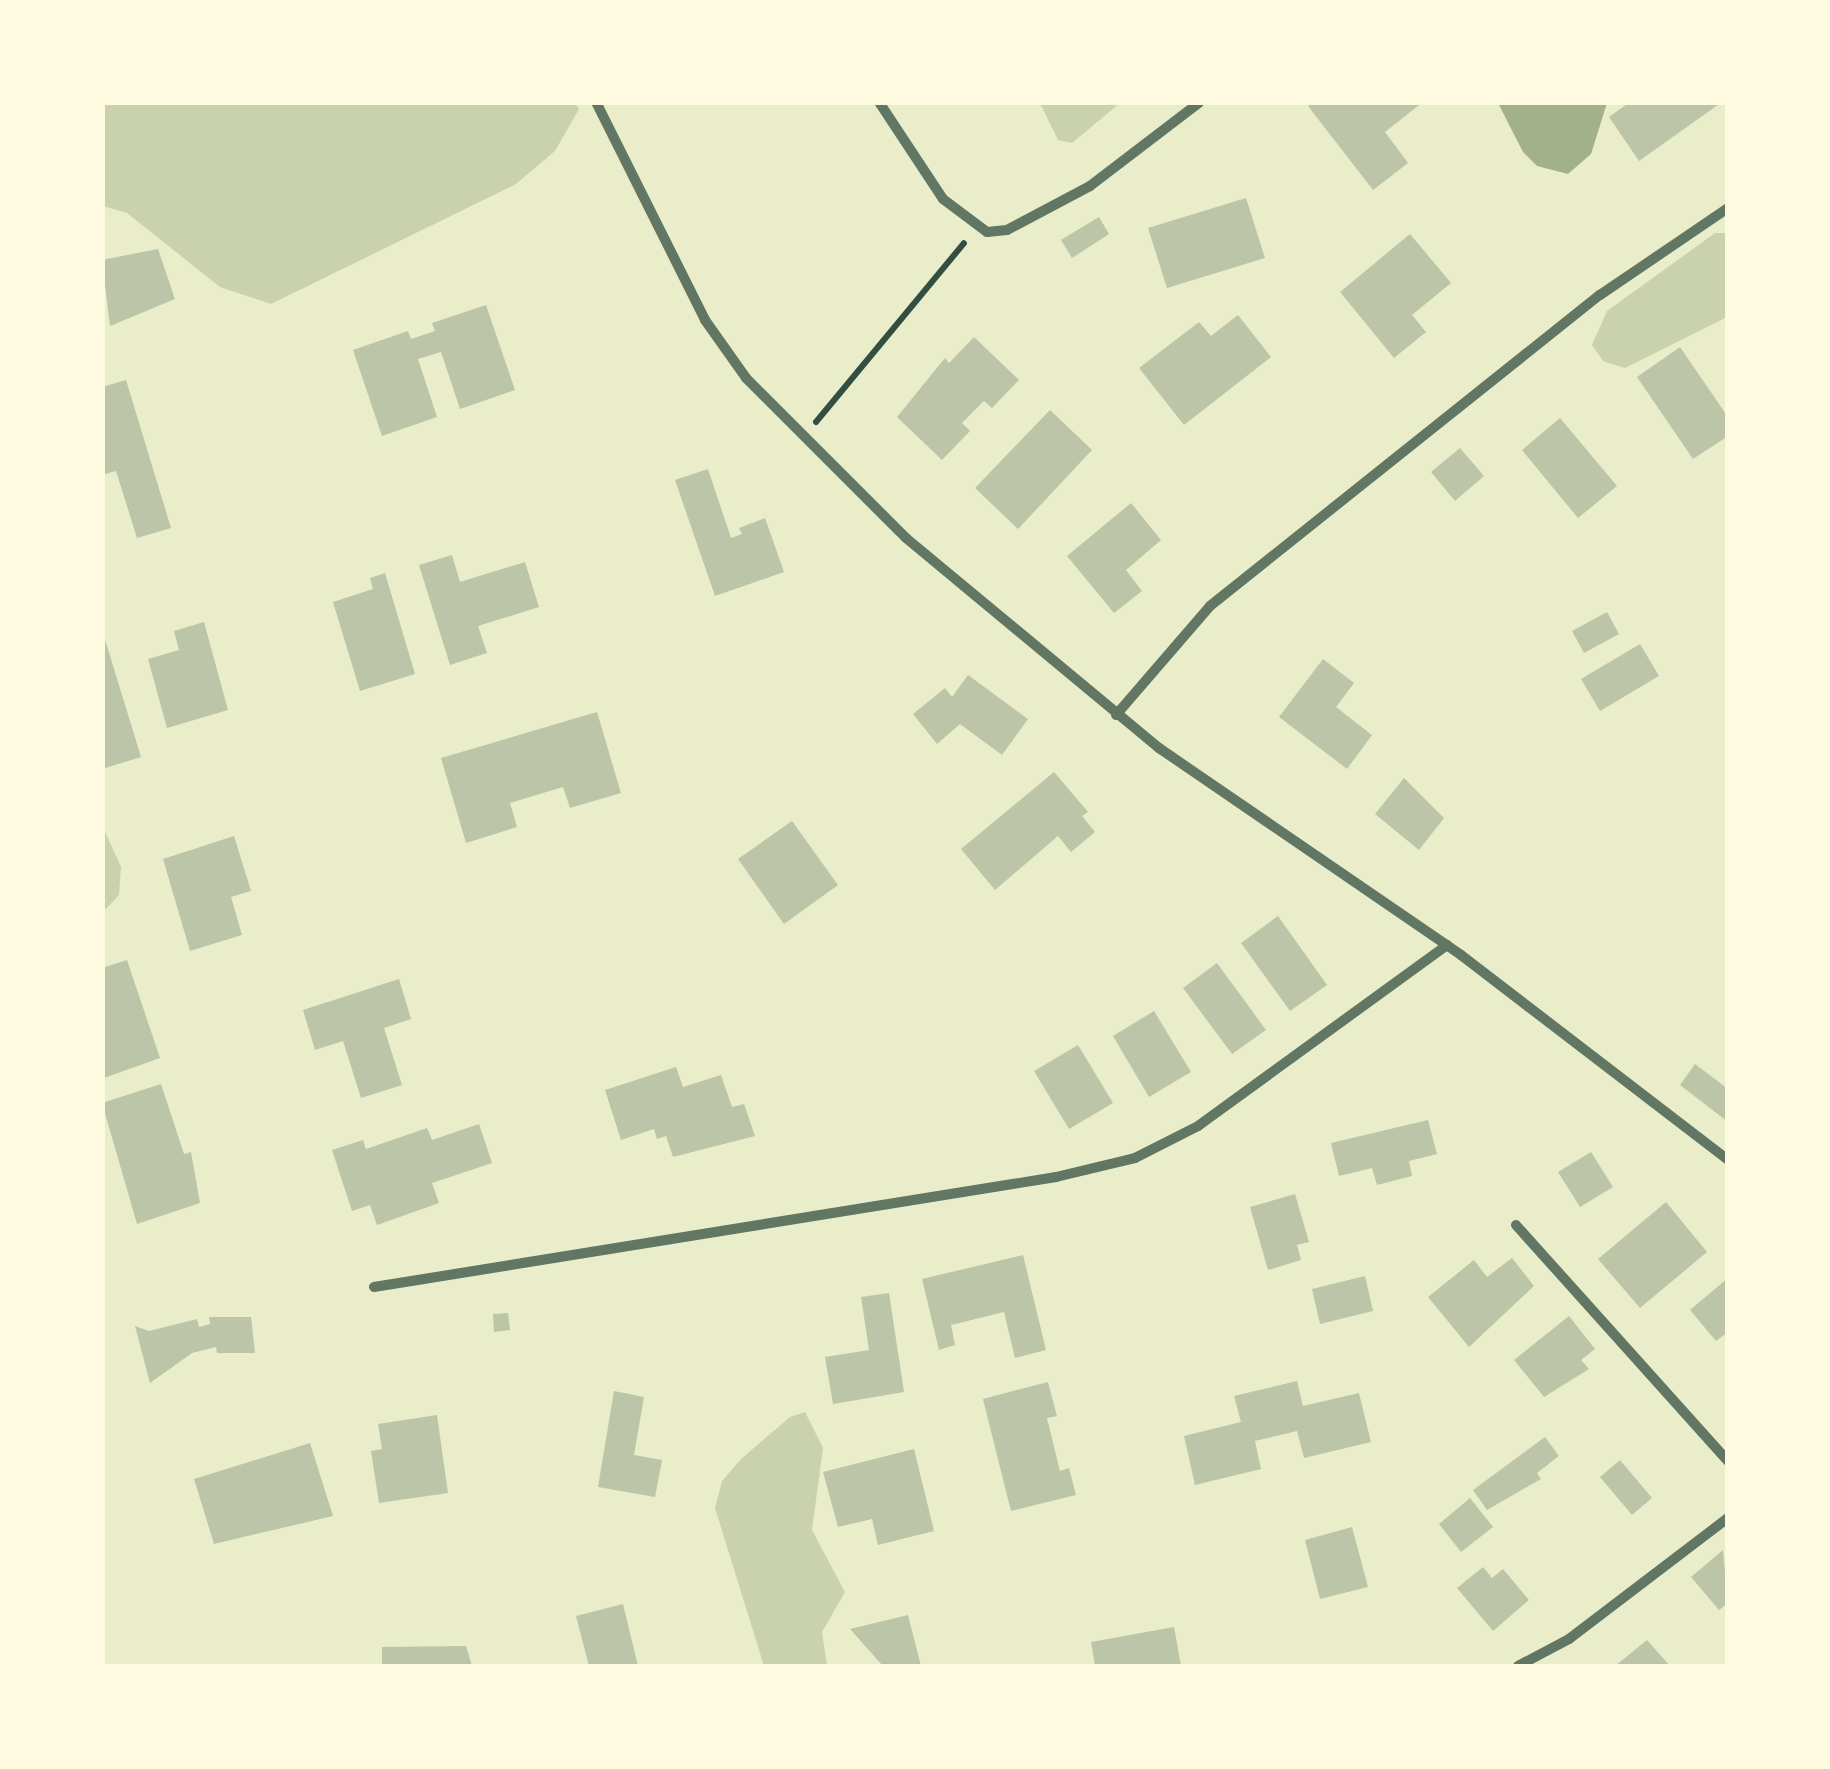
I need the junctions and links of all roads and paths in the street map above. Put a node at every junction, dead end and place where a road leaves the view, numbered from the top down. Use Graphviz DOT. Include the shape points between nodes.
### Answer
graph roads {
  1 [pos="596,102"];
  2 [pos="879,102"];
  3 [pos="1200,102"];
  4 [pos="1728,208"];
  5 [pos="977,226"];
  6 [pos="802,436"];
  7 [pos="1116,715"];
  8 [pos="1447,945"];
  9 [pos="1728,1160"];
  10 [pos="1516,1224"];
  11 [pos="374,1287"];
  12 [pos="1728,1461"];
  13 [pos="1728,1518"];
  14 [pos="1518,1666"];
  1 -- 6 [label="street" via="705,320 746,378"];
  2 -- 5 [label="street" via="943,200"];
  3 -- 5 [label="street" via="1090,186 1007,230"];
  4 -- 7 [label="street" via="1600,295 1210,606"];
  5 -- 6 [label="path"];
  6 -- 7 [label="street" via="906,538"];
  7 -- 8 [label="street"];
  8 -- 9 [label="street"];
  8 -- 11 [label="street" via="1198,1126 1135,1158 1043,1179"];
  10 -- 12 [label="street"];
  13 -- 14 [label="street" via="1569,1639"];
}
